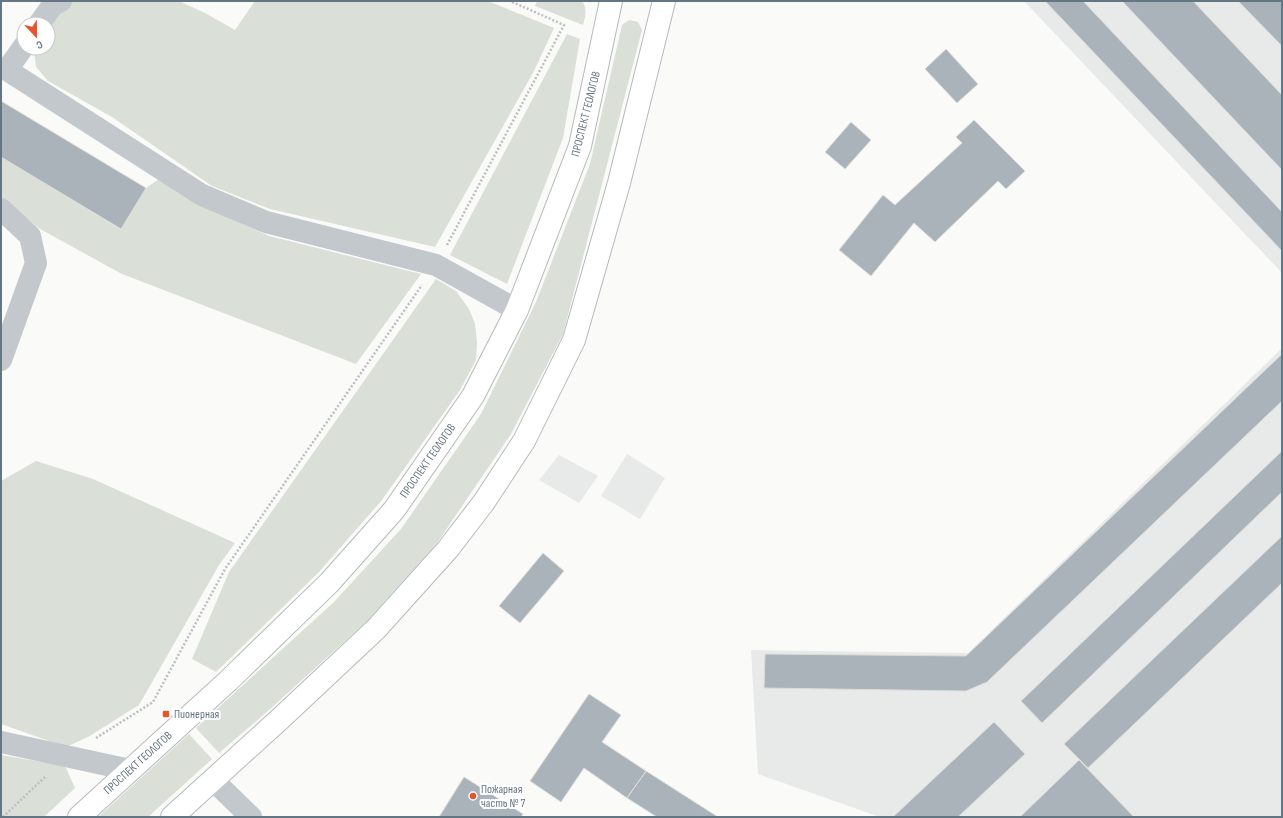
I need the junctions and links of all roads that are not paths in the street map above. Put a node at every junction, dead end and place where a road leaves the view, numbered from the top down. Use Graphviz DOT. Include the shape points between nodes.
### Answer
graph roads {
  1 [pos="61,1"];
  2 [pos="611,1"];
  3 [pos="664,1"];
  4 [pos="45,16"];
  5 [pos="16,55"];
  6 [pos="4,69"];
  7 [pos="1,209"];
  8 [pos="517,310"];
  9 [pos="1,360"];
  10 [pos="1,742"];
  11 [pos="130,770"];
  12 [pos="213,780"];
  13 [pos="78,817"];
  14 [pos="172,817"];
  15 [pos="251,817"];
  1 -- 4 [label="lane" via="52,6"];
  2 -- 8 [label="main road, ПРОСПЕКТ ГЕОЛОГОВ" via="580,146"];
  3 -- 12 [label="main road" via="619,183 574,340 524,441 484,502 453,543 376,629"];
  5 -- 6 [label="lane"];
  6 -- 8 [label="lane" via="202,195 266,222 436,265"];
  7 -- 9 [label="lane" via="30,236 36,263"];
  8 -- 11 [label="main road, ПРОСПЕКТ ГЕОЛОГОВ" via="473,396 394,510 329,584"];
  10 -- 11 [label="lane"];
  11 -- 13 [label="main road, ПРОСПЕКТ ГЕОЛОГОВ"];
  12 -- 14 [label="main road"];
  12 -- 15 [label="lane"];
}
